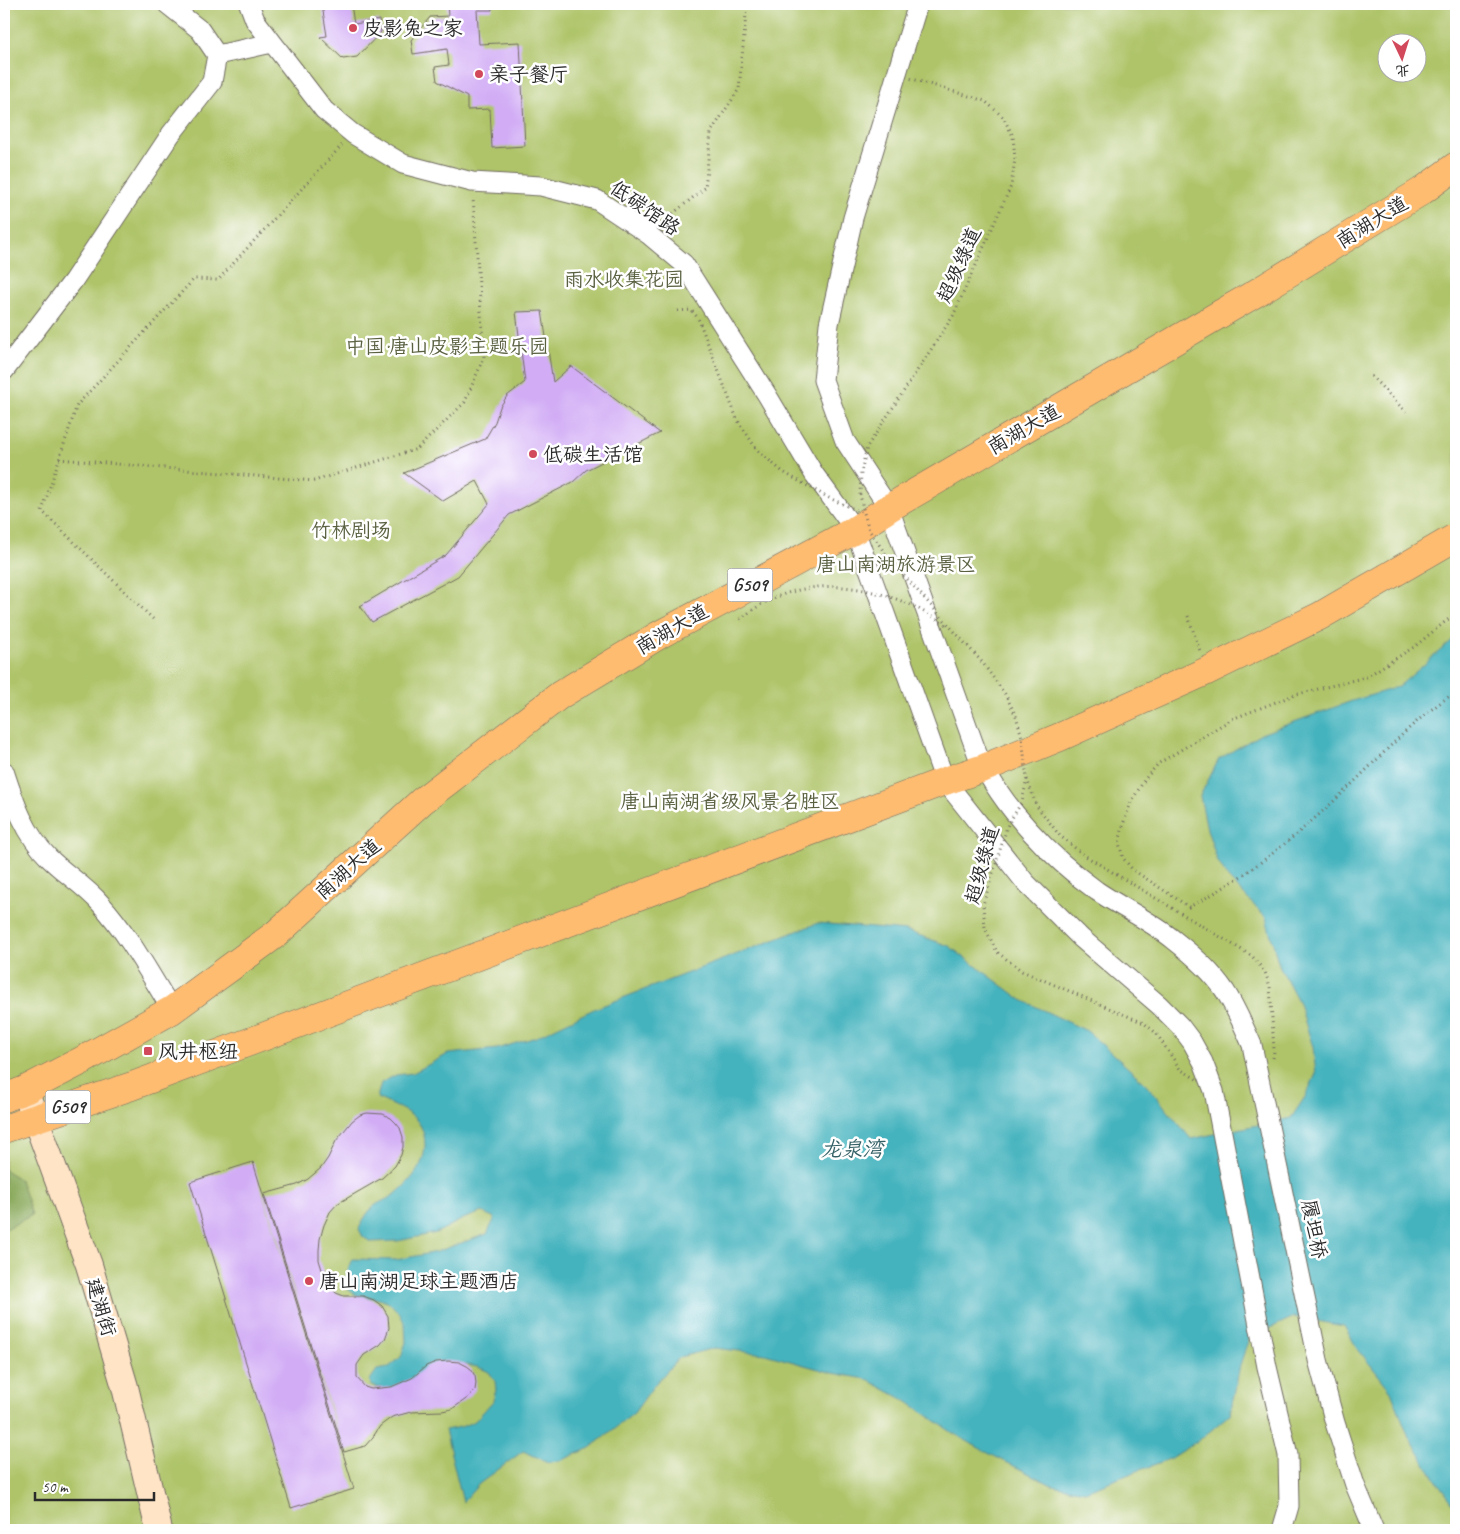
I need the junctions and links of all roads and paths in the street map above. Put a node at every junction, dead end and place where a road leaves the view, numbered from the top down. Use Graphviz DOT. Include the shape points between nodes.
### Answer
graph roads {
  1 [pos="167,4"];
  2 [pos="249,4"];
  3 [pos="748,4"];
  4 [pos="918,4"];
  5 [pos="272,43"];
  6 [pos="217,55"];
  7 [pos="906,78"];
  8 [pos="353,134"];
  9 [pos="1456,166"];
  10 [pos="472,182"];
  11 [pos="648,234"];
  12 [pos="678,311"];
  13 [pos="4,371"];
  14 [pos="1370,376"];
  15 [pos="1406,412"];
  16 [pos="59,459"];
  17 [pos="869,517"];
  18 [pos="1456,537"];
  19 [pos="1456,614"];
  20 [pos="1188,616"];
  21 [pos="740,618"];
  22 [pos="153,619"];
  23 [pos="951,628"];
  24 [pos="1207,671"];
  25 [pos="1456,692"];
  26 [pos="984,768"];
  27 [pos="4,771"];
  28 [pos="945,781"];
  29 [pos="172,1010"];
  30 [pos="1198,1080"];
  31 [pos="14,1094"];
  32 [pos="35,1118"];
  33 [pos="4,1129"];
  34 [pos="159,1530"];
  35 [pos="1282,1530"];
  36 [pos="1374,1530"];
  1 -- 6 [label="street" via="200,30"];
  2 -- 5 [label="street, 低碳馆路" via="255,20"];
  3 -- 11 [label="path" via="739,89 711,132 705,188"];
  4 -- 17 [label="street" via="853,218 829,324 823,380"];
  5 -- 6 [label="street"];
  5 -- 8 [label="street, 低碳馆路" via="324,110"];
  6 -- 13 [label="street" via="212,82 171,134 73,281"];
  7 -- 17 [label="path, 超级绿道, bridge" via="985,101 1003,117 1014,136 1016,159 1011,186 953,316 867,447 860,494"];
  8 -- 10 [label="street, 低碳馆路" via="403,164"];
  8 -- 16 [label="path" via="218,280 194,279 77,405"];
  9 -- 17 [label="highway, 南湖大道 / G509" via="1422,191 1256,293"];
  10 -- 11 [label="street, 低碳馆路" via="541,186 597,200"];
  10 -- 16 [label="path" via="484,357 465,402 417,449 314,481"];
  11 -- 17 [label="street, 低碳馆路" via="684,264 814,474"];
  12 -- 17 [label="path, bridge" via="691,310 698,318 737,419 757,450 783,472"];
  14 -- 15 [label="path"];
  16 -- 22 [label="path" via="42,511"];
  17 -- 23 [label="path, 超级绿道, bridge" via="869,530 889,559"];
  17 -- 26 [label="street, 履坦桥"];
  17 -- 28 [label="street"];
  17 -- 29 [label="highway, 南湖大道 / G509" via="659,635 560,695 422,801 276,934"];
  18 -- 24 [label="highway, G509" via="1320,616"];
  19 -- 25 [label="path" via="1414,647 1366,677 1294,695 1232,719 1159,763 1145,779 1124,822 1119,843 1123,858 1133,870 1189,907 1257,866 1358,778 1416,720"];
  20 -- 24 [label="path"];
  21 -- 23 [label="path, 超级绿道, bridge" via="786,593 806,588 848,586 905,602"];
  23 -- 30 [label="path, 超级绿道, bridge" via="1005,694 1022,737 1027,779 1022,802 1008,824 983,905 985,928 997,952 1022,971 1144,1023 1156,1033 1180,1069"];
  24 -- 26 [label="highway, G509"];
  26 -- 28 [label="highway, G509"];
  26 -- 36 [label="street, 履坦桥" via="995,788 1036,838 1097,891 1174,939 1207,970 1238,1014 1252,1045 1318,1360 1355,1485"];
  27 -- 29 [label="street" via="14,803 30,834 48,857 99,902 125,933"];
  28 -- 32 [label="highway, G509" via="132,1086"];
  28 -- 35 [label="street" via="1025,882 1081,938 1180,1026 1203,1062 1214,1091 1267,1367 1288,1455 1289,1506"];
  29 -- 31 [label="highway, 南湖大道 / G509"];
  31 -- 32 [label="street, 建湖街"];
  32 -- 33 [label="highway, G509"];
  32 -- 34 [label="street, 建湖街" via="89,1265 122,1377"];
}
